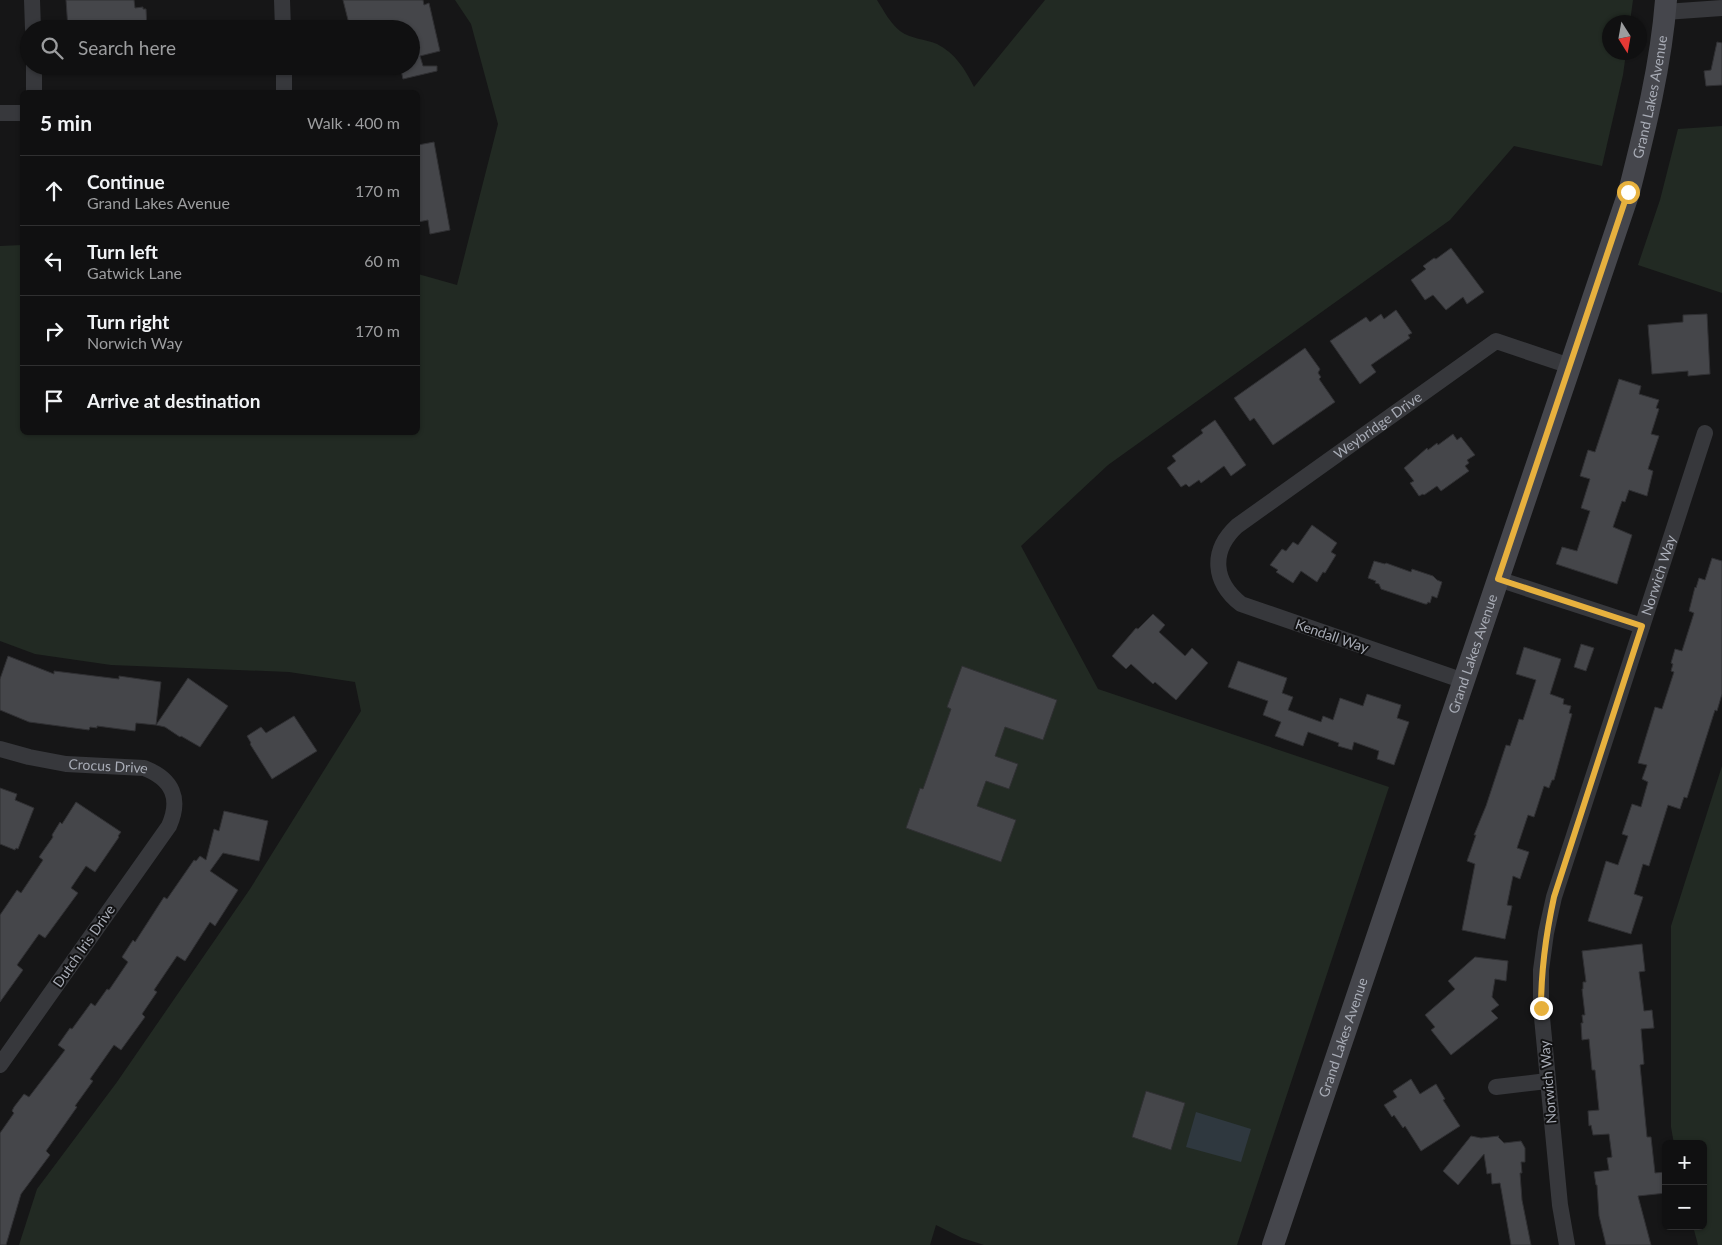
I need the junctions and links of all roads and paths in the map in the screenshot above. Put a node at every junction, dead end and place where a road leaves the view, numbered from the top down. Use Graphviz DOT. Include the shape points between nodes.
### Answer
graph roads {
  1 [pos="32,0"];
  2 [pos="282,0"];
  3 [pos="1665,6"];
  4 [pos="1722,8"];
  5 [pos="33,20"];
  6 [pos="283,20"];
  7 [pos="34,75"];
  8 [pos="284,75"];
  9 [pos="34,90"];
  10 [pos="284,90"];
  11 [pos="0,113"];
  12 [pos="20,113"];
  13 [pos="1570,366"];
  14 [pos="1705,434"];
  15 [pos="1218,571"];
  16 [pos="1498,579"];
  17 [pos="1642,626"];
  18 [pos="1464,681"];
  19 [pos="0,749"];
  20 [pos="169,826"];
  21 [pos="0,1066"];
  22 [pos="1547,1082"];
  23 [pos="1496,1087"];
  24 [pos="1273,1245"];
  25 [pos="1566,1245"];
  1 -- 5 [label="street"];
  2 -- 6 [label="street"];
  3 -- 4 [label="street"];
  3 -- 13 [label="street, Grand Lakes Avenue" via="1658,64 1633,175"];
  7 -- 9 [label="street"];
  8 -- 10 [label="street"];
  11 -- 12 [label="street"];
  13 -- 15 [label="street, Weybridge Drive" via="1496,341 1237,526 1223,543"];
  13 -- 16 [label="street, Grand Lakes Avenue"];
  14 -- 17 [label="street, Norwich Way"];
  15 -- 18 [label="street, Kendall Way" via="1230,596 1241,604"];
  16 -- 17 [label="street"];
  16 -- 18 [label="street, Grand Lakes Avenue"];
  17 -- 22 [label="street, Norwich Way" via="1554,897 1546,933 1541,970 1541,1008"];
  18 -- 24 [label="street, Grand Lakes Avenue"];
  19 -- 20 [label="street, Crocus Drive" via="66,764 144,768 156,773 166,781 175,804"];
  20 -- 21 [label="street, Dutch Iris Drive"];
  22 -- 23 [label="street"];
  22 -- 25 [label="street, Norwich Way"];
}
